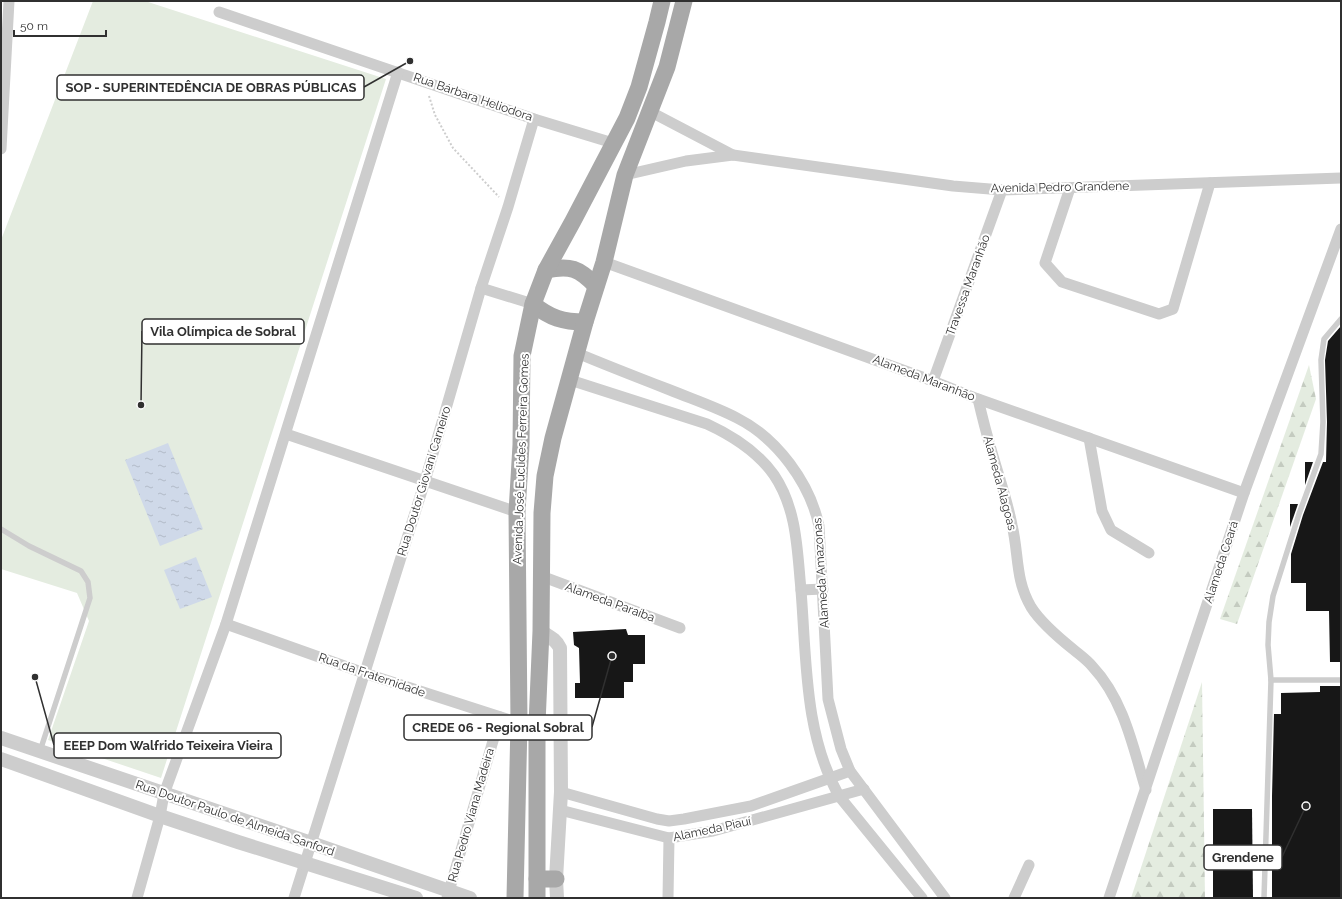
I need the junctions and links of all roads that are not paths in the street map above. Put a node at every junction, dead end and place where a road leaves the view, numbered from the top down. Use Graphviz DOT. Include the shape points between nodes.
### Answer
graph roads {
  1 [pos="9,1"];
  2 [pos="662,1"];
  3 [pos="684,1"];
  4 [pos="219,12"];
  5 [pos="4,32"];
  6 [pos="398,72"];
  7 [pos="649,111"];
  8 [pos="534,119"];
  9 [pos="613,143"];
  10 [pos="1,150"];
  11 [pos="733,155"];
  12 [pos="625,174"];
  13 [pos="1341,178"];
  14 [pos="1210,183"];
  15 [pos="1070,188"];
  16 [pos="1002,190"];
  17 [pos="1341,229"];
  18 [pos="604,262"];
  19 [pos="546,270"];
  20 [pos="596,286"];
  21 [pos="481,288"];
  22 [pos="533,304"];
  23 [pos="1341,319"];
  24 [pos="585,322"];
  25 [pos="577,353"];
  26 [pos="570,380"];
  27 [pos="933,381"];
  28 [pos="978,399"];
  29 [pos="738,418"];
  30 [pos="723,432"];
  31 [pos="286,434"];
  32 [pos="1089,438"];
  33 [pos="782,455"];
  34 [pos="766,466"];
  35 [pos="425,481"];
  36 [pos="1244,493"];
  37 [pos="517,512"];
  38 [pos="1,529"];
  39 [pos="1149,553"];
  40 [pos="541,576"];
  41 [pos="823,589"];
  42 [pos="801,590"];
  43 [pos="226,624"];
  44 [pos="680,628"];
  45 [pos="541,631"];
  46 [pos="364,672"];
  47 [pos="1270,680"];
  48 [pos="1341,680"];
  49 [pos="500,717"];
  50 [pos="519,723"];
  51 [pos="1,738"];
  52 [pos="40,752"];
  53 [pos="1,759"];
  54 [pos="850,771"];
  55 [pos="829,778"];
  56 [pos="864,789"];
  57 [pos="1146,790"];
  58 [pos="561,792"];
  59 [pos="164,794"];
  60 [pos="838,796"];
  61 [pos="560,810"];
  62 [pos="160,816"];
  63 [pos="668,838"];
  64 [pos="311,843"];
  65 [pos="305,863"];
  66 [pos="1029,865"];
  67 [pos="537,878"];
  68 [pos="556,879"];
  69 [pos="448,894"];
  70 [pos="137,898"];
  71 [pos="294,898"];
  72 [pos="416,898"];
  73 [pos="470,898"];
  74 [pos="516,898"];
  75 [pos="537,898"];
  76 [pos="557,898"];
  77 [pos="668,898"];
  78 [pos="922,898"];
  79 [pos="945,898"];
  80 [pos="1014,898"];
  81 [pos="1109,898"];
  82 [pos="1264,898"];
  1 -- 5 [label="street"];
  2 -- 9 [label="main road, Avenida José Euclides Ferreira Gomes" via="639,88"];
  3 -- 7 [label="main road, Avenida José Euclides Ferreira Gomes" via="667,67"];
  4 -- 6 [label="street, Rua Bárbara Heliodora"];
  5 -- 10 [label="street"];
  6 -- 8 [label="street, Rua Bárbara Heliodora"];
  6 -- 31 [label="street"];
  7 -- 11 [label="street, Avenida Pedro Grandene"];
  7 -- 12 [label="main road, Avenida José Euclides Ferreira Gomes"];
  8 -- 9 [label="street, Rua Bárbara Heliodora"];
  8 -- 21 [label="street, Rua Doutor Giovani Carneiro"];
  9 -- 19 [label="main road, Avenida José Euclides Ferreira Gomes"];
  11 -- 12 [label="street, Avenida Pedro Grandene" via="686,161"];
  11 -- 16 [label="street, Avenida Pedro Grandene"];
  12 -- 18 [label="main road, Avenida José Euclides Ferreira Gomes"];
  13 -- 14 [label="street, Avenida Pedro Grandene"];
  14 -- 15 [label="street, Avenida Pedro Grandene"];
  14 -- 15 [label="street" via="1173,309 1159,314 1062,282 1045,263"];
  15 -- 16 [label="street, Avenida Pedro Grandene"];
  16 -- 27 [label="street, Travessa Maranhão"];
  17 -- 36 [label="street, Alameda Ceará"];
  18 -- 20 [label="main road, Avenida José Euclides Ferreira Gomes"];
  18 -- 27 [label="street, Alameda Maranhão"];
  19 -- 20 [label="main road" via="572,268"];
  19 -- 22 [label="main road, Avenida José Euclides Ferreira Gomes"];
  20 -- 24 [label="main road, Avenida José Euclides Ferreira Gomes"];
  21 -- 22 [label="street"];
  21 -- 35 [label="street, Rua Doutor Giovani Carneiro"];
  22 -- 24 [label="main road" via="558,319"];
  22 -- 37 [label="main road, Avenida José Euclides Ferreira Gomes" via="522,356"];
  23 -- 47 [label="lane" via="1324,339 1321,360 1324,422 1321,454 1273,596 1268,645"];
  24 -- 25 [label="main road, Avenida José Euclides Ferreira Gomes"];
  25 -- 26 [label="main road, Avenida José Euclides Ferreira Gomes"];
  25 -- 29 [label="street, Alameda Amazonas"];
  26 -- 30 [label="street, Alameda Amazonas" via="707,424"];
  26 -- 40 [label="main road, Avenida José Euclides Ferreira Gomes" via="545,476"];
  27 -- 28 [label="street, Alameda Maranhão"];
  28 -- 32 [label="street, Alameda Maranhão"];
  28 -- 57 [label="street, Alameda Alagoas" via="1013,525 1018,572 1023,590 1031,607 1045,624 1092,665 1102,678 1126,722"];
  29 -- 30 [label="street"];
  29 -- 33 [label="street, Alameda Amazonas" via="756,430"];
  30 -- 34 [label="street, Alameda Amazonas" via="747,446"];
  31 -- 35 [label="street"];
  31 -- 43 [label="street"];
  32 -- 36 [label="street, Alameda Maranhão"];
  32 -- 39 [label="street" via="1102,511 1111,530"];
  33 -- 34 [label="street"];
  33 -- 41 [label="street, Alameda Amazonas" via="805,486 816,512"];
  34 -- 42 [label="street, Alameda Amazonas" via="774,475 794,520"];
  35 -- 37 [label="street"];
  35 -- 46 [label="street, Rua Doutor Giovani Carneiro"];
  36 -- 57 [label="street, Alameda Ceará"];
  37 -- 50 [label="main road, Avenida José Euclides Ferreira Gomes"];
  38 -- 52 [label="lane" via="80,571 88,582 90,598"];
  40 -- 44 [label="street, Alameda Paraíba"];
  40 -- 45 [label="main road, Avenida José Euclides Ferreira Gomes"];
  41 -- 42 [label="street"];
  41 -- 54 [label="street, Alameda Amazonas" via="828,699 841,749"];
  42 -- 55 [label="street, Alameda Amazonas" via="809,702"];
  43 -- 46 [label="street, Rua da Fraternidade"];
  43 -- 59 [label="street"];
  45 -- 58 [label="street" via="555,640 560,648"];
  45 -- 67 [label="main road, Avenida José Euclides Ferreira Gomes" via="537,724"];
  46 -- 49 [label="street, Rua da Fraternidade"];
  46 -- 64 [label="street, Rua Doutor Giovani Carneiro"];
  47 -- 48 [label="lane"];
  47 -- 82 [label="lane"];
  49 -- 50 [label="street, Rua da Fraternidade"];
  49 -- 69 [label="street, Rua Pedro Viana Madeira"];
  50 -- 74 [label="main road, Avenida José Euclides Ferreira Gomes"];
  51 -- 52 [label="street, Rua Doutor Paulo de Almeida Sanford"];
  52 -- 59 [label="street, Rua Doutor Paulo de Almeida Sanford"];
  53 -- 62 [label="street, Rua Doutor Paulo de Almeida Sanford"];
  54 -- 55 [label="street, Alameda Piauí"];
  54 -- 56 [label="street, Alameda Amazonas"];
  55 -- 58 [label="street, Alameda Piauí" via="751,806 711,815 669,820"];
  55 -- 60 [label="street, Alameda Amazonas"];
  56 -- 60 [label="street, Alameda Piauí"];
  56 -- 79 [label="street, Alameda Amazonas"];
  57 -- 81 [label="street, Alameda Ceará"];
  58 -- 61 [label="street"];
  59 -- 62 [label="street"];
  59 -- 64 [label="street, Rua Doutor Paulo de Almeida Sanford"];
  60 -- 63 [label="street, Alameda Piauí" via="713,831"];
  60 -- 78 [label="street, Alameda Amazonas"];
  61 -- 63 [label="street, Alameda Piauí"];
  61 -- 68 [label="street"];
  62 -- 65 [label="street, Rua Doutor Paulo de Almeida Sanford"];
  62 -- 70 [label="street"];
  63 -- 77 [label="street"];
  64 -- 65 [label="street, Rua Doutor Giovani Carneiro"];
  64 -- 69 [label="street, Rua Doutor Paulo de Almeida Sanford"];
  65 -- 71 [label="street, Rua Doutor Giovani Carneiro"];
  65 -- 72 [label="street, Rua Doutor Paulo de Almeida Sanford"];
  66 -- 80 [label="street"];
  67 -- 68 [label="main road"];
  67 -- 75 [label="main road, Avenida José Euclides Ferreira Gomes"];
  68 -- 76 [label="street"];
  69 -- 73 [label="street, Rua Doutor Paulo de Almeida Sanford"];
}
